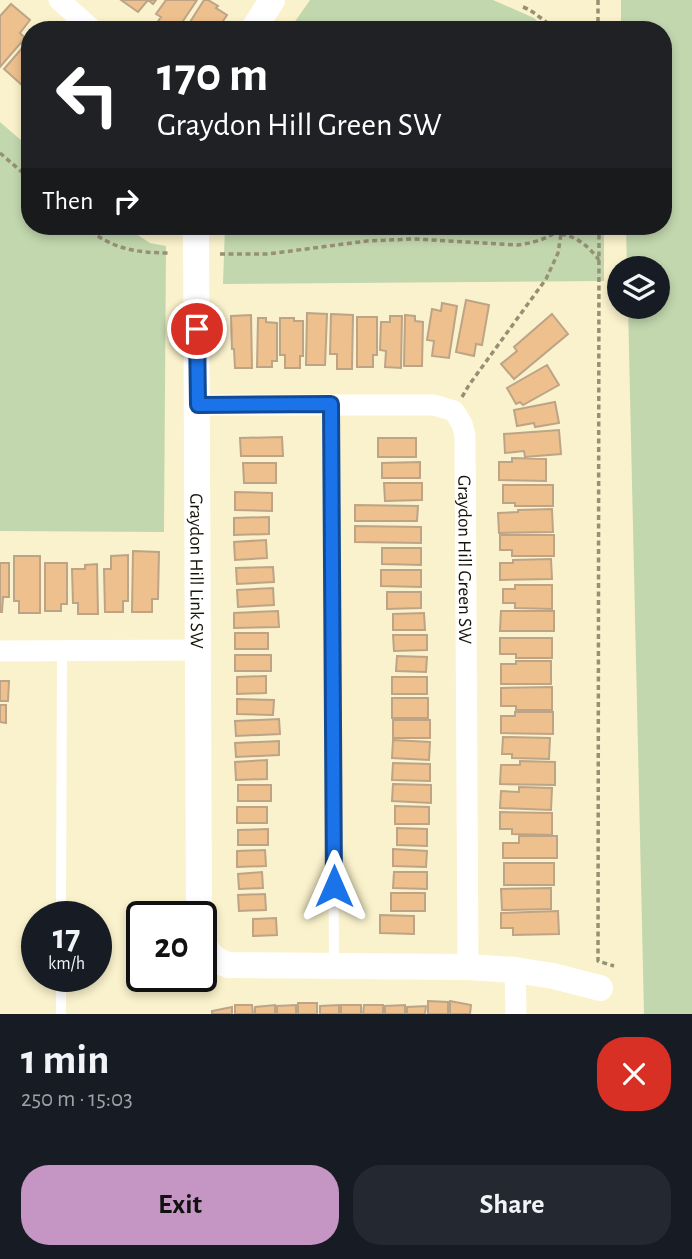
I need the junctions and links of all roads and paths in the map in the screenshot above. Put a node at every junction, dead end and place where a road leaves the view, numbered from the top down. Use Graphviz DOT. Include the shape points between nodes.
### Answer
graph roads {
  1 [pos="59,0"];
  2 [pos="598,0"];
  3 [pos="267,2"];
  4 [pos="523,7"];
  5 [pos="83,21"];
  6 [pos="258,21"];
  7 [pos="547,21"];
  8 [pos="598,21"];
  9 [pos="0,153"];
  10 [pos="21,171"];
  11 [pos="96,235"];
  12 [pos="196,235"];
  13 [pos="555,235"];
  14 [pos="558,235"];
  15 [pos="569,235"];
  16 [pos="599,235"];
  17 [pos="171,253"];
  18 [pos="220,254"];
  19 [pos="599,260"];
  20 [pos="331,404"];
  21 [pos="198,405"];
  22 [pos="454,411"];
  23 [pos="198,650"];
  24 [pos="0,651"];
  25 [pos="62,651"];
  26 [pos="61,901"];
  27 [pos="199,901"];
  28 [pos="217,961"];
  29 [pos="334,967"];
  30 [pos="468,967"];
  31 [pos="515,970"];
  32 [pos="607,977"];
  33 [pos="61,992"];
  34 [pos="61,1014"];
  35 [pos="516,1014"];
  1 -- 5 [label="street"];
  2 -- 8 [label="path"];
  3 -- 6 [label="street"];
  4 -- 7 [label="path"];
  9 -- 10 [label="path"];
  11 -- 17 [label="path" via="126,250"];
  12 -- 21 [label="street, Graydon Hill Link SW"];
  13 -- 18 [label="path" via="517,245 414,239 268,254"];
  14 -- 22 [label="path" via="558,253 546,279"];
  15 -- 19 [label="path"];
  16 -- 19 [label="path"];
  19 -- 32 [label="path" via="598,961"];
  20 -- 21 [label="street"];
  20 -- 22 [label="street" via="434,405"];
  20 -- 29 [label="lane"];
  21 -- 23 [label="street, Graydon Hill Link SW"];
  22 -- 30 [label="street, Graydon Hill Green SW" via="465,435"];
  23 -- 25 [label="street"];
  23 -- 27 [label="street, Graydon Hill Link SW"];
  24 -- 25 [label="street"];
  25 -- 26 [label="lane"];
  28 -- 29 [label="street"];
  29 -- 30 [label="street"];
  30 -- 31 [label="street"];
  31 -- 32 [label="street"];
  31 -- 35 [label="street"];
  33 -- 34 [label="lane"];
}
